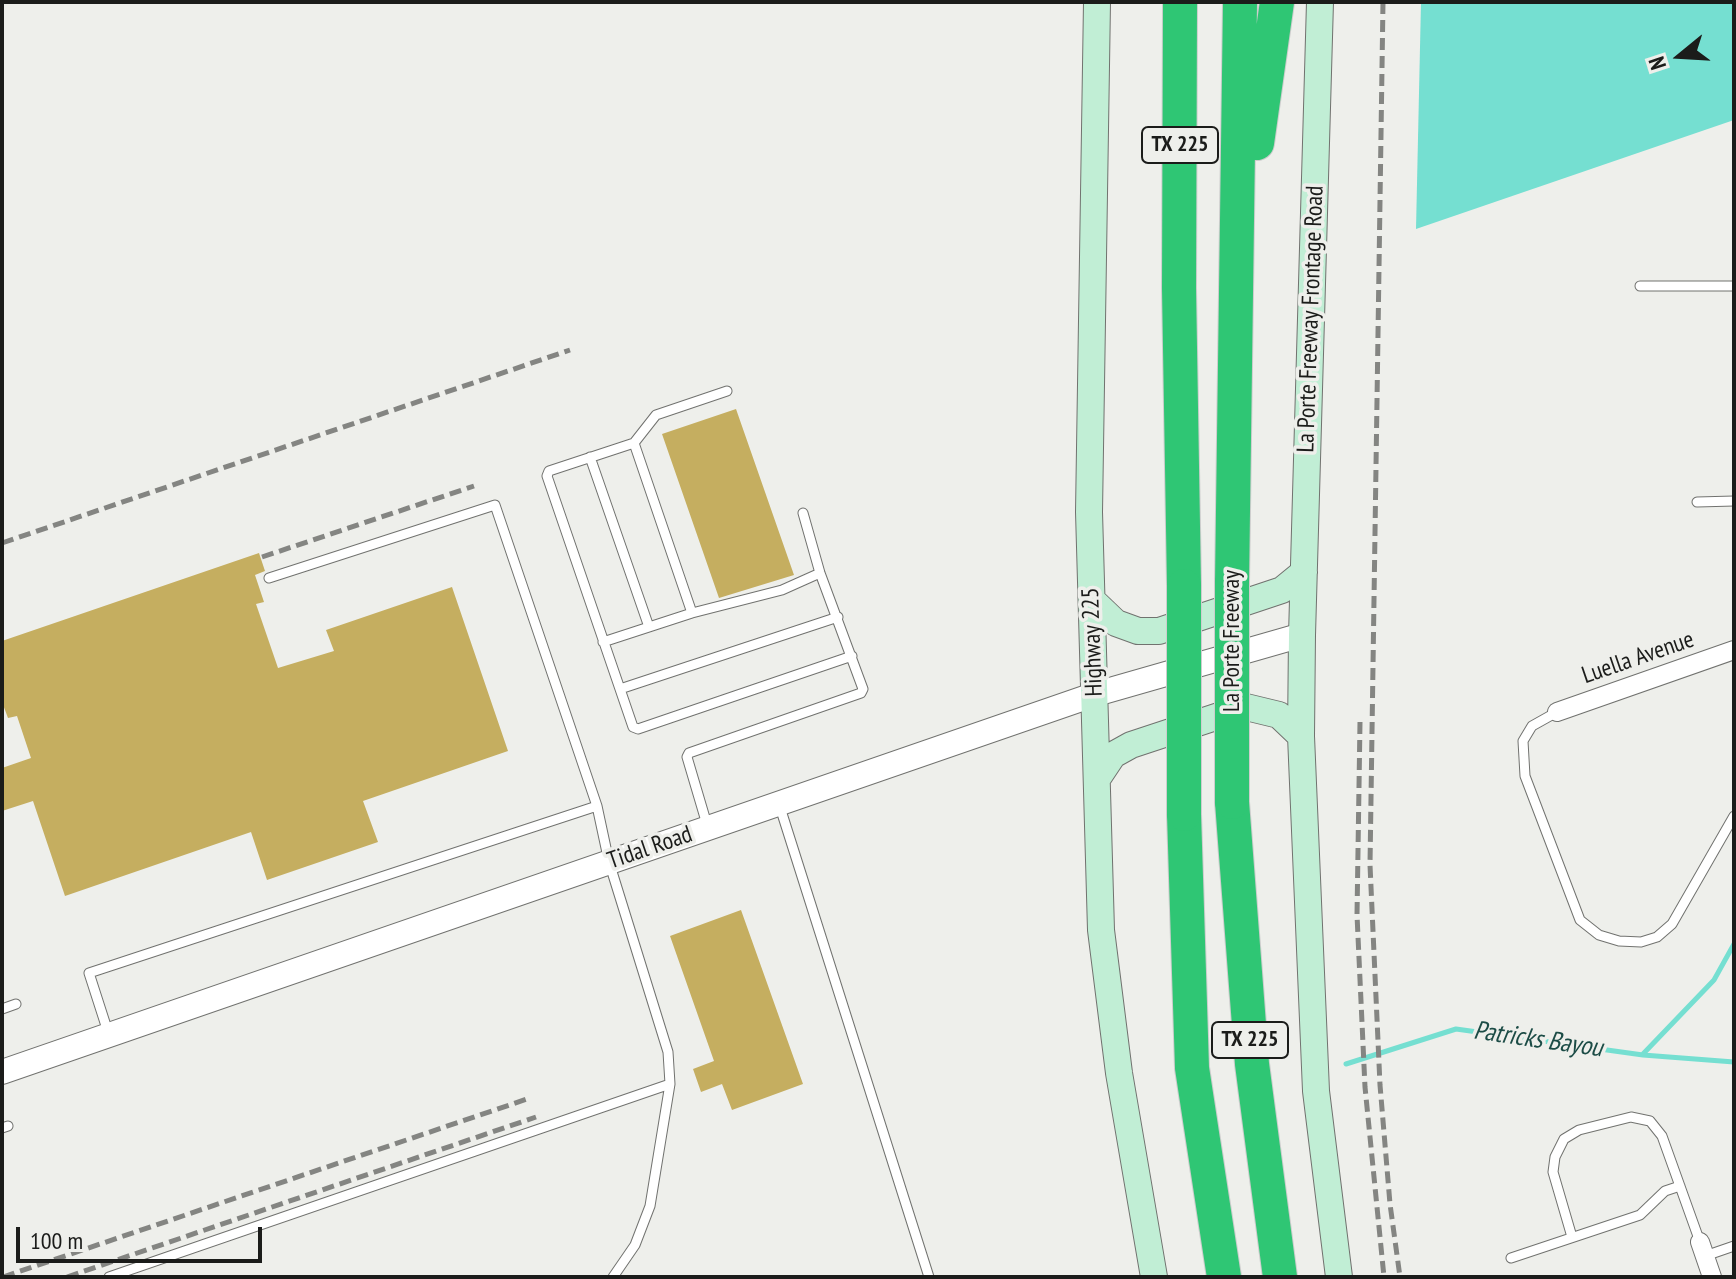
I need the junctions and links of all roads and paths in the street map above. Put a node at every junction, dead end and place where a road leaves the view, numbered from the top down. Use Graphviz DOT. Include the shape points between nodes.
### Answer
graph roads {
  1 [pos="1097,2"];
  2 [pos="1164,2"];
  3 [pos="1180,2"];
  4 [pos="1240,2"];
  5 [pos="1277,2"];
  6 [pos="1320,2"];
  7 [pos="1238,270"];
  8 [pos="1640,286"];
  9 [pos="1734,286"];
  10 [pos="1179,288"];
  11 [pos="727,391"];
  12 [pos="634,443"];
  13 [pos="590,457"];
  14 [pos="1734,501"];
  15 [pos="1697,502"];
  16 [pos="803,513"];
  17 [pos="1304,572"];
  18 [pos="820,573"];
  19 [pos="269,578"];
  20 [pos="1092,600"];
  21 [pos="692,613"];
  22 [pos="838,617"];
  23 [pos="649,627"];
  24 [pos="1302,635"];
  25 [pos="603,642"];
  26 [pos="1734,650"];
  27 [pos="852,656"];
  28 [pos="620,689"];
  29 [pos="1096,694"];
  30 [pos="1557,712"];
  31 [pos="1301,736"];
  32 [pos="1097,779"];
  33 [pos="779,803"];
  34 [pos="597,806"];
  35 [pos="1734,816"];
  36 [pos="708,828"];
  37 [pos="609,862"];
  38 [pos="16,1004"];
  39 [pos="2,1009"];
  40 [pos="109,1035"];
  41 [pos="2,1072"];
  42 [pos="670,1084"];
  43 [pos="1680,1186"];
  44 [pos="1572,1237"];
  45 [pos="1734,1246"];
  46 [pos="1702,1249"];
  47 [pos="1511,1258"];
  48 [pos="109,1277"];
  49 [pos="613,1277"];
  50 [pos="929,1277"];
  51 [pos="1154,1277"];
  52 [pos="1224,1277"];
  53 [pos="1280,1277"];
  54 [pos="1339,1277"];
  55 [pos="1712,1277"];
  1 -- 20 [label="main road, Highway 225"];
  2 -- 10 [label="highway"];
  3 -- 10 [label="highway, La Porte Freeway / TX 225"];
  4 -- 7 [label="highway, La Porte Freeway / TX 225"];
  5 -- 7 [label="highway"];
  6 -- 17 [label="main road, La Porte Freeway Frontage Road"];
  7 -- 53 [label="highway, La Porte Freeway / TX 225, bridge" via="1232,802 1252,1064"];
  8 -- 9 [label="lane"];
  10 -- 52 [label="highway, La Porte Freeway / TX 225, bridge" via="1192,1068"];
  11 -- 12 [label="lane" via="656,415"];
  12 -- 13 [label="lane"];
  12 -- 21 [label="lane"];
  13 -- 23 [label="lane"];
  13 -- 25 [label="lane" via="547,476"];
  14 -- 15 [label="lane"];
  16 -- 18 [label="lane"];
  17 -- 20 [label="main road" via="1282,590 1159,631 1116,623"];
  17 -- 24 [label="main road, La Porte Freeway Frontage Road"];
  18 -- 21 [label="lane" via="782,590"];
  18 -- 22 [label="lane"];
  19 -- 34 [label="lane" via="495,505"];
  20 -- 29 [label="main road, Highway 225"];
  21 -- 23 [label="lane"];
  22 -- 27 [label="lane"];
  22 -- 28 [label="lane"];
  23 -- 25 [label="lane"];
  24 -- 29 [label="street, Tidal Road"];
  24 -- 31 [label="main road"];
  25 -- 28 [label="lane"];
  26 -- 30 [label="street, Luella Avenue"];
  27 -- 28 [label="lane" via="638,729"];
  27 -- 36 [label="lane" via="861,693 689,753"];
  29 -- 32 [label="main road, Highway 225"];
  29 -- 33 [label="street, Tidal Road"];
  30 -- 35 [label="lane" via="1532,726 1523,741 1525,776 1580,920 1599,935 1641,942 1665,931"];
  31 -- 32 [label="main road" via="1279,715 1246,707 1131,745 1113,755"];
  31 -- 54 [label="main road" via="1316,1091"];
  32 -- 51 [label="main road, Highway 225" via="1101,930"];
  33 -- 36 [label="street, Tidal Road"];
  33 -- 50 [label="lane"];
  34 -- 37 [label="lane"];
  34 -- 40 [label="lane" via="89,973"];
  36 -- 37 [label="street, Tidal Road"];
  37 -- 40 [label="street, Tidal Road"];
  37 -- 42 [label="lane" via="661,1023"];
  38 -- 39 [label="lane"];
  40 -- 41 [label="street, Tidal Road"];
  42 -- 48 [label="lane"];
  42 -- 49 [label="lane" via="650,1206 635,1245"];
  43 -- 44 [label="lane" via="1665,1191 1640,1215"];
  43 -- 44 [label="lane" via="1662,1136 1650,1121 1631,1117 1579,1130 1564,1139 1553,1172"];
  43 -- 46 [label="lane"];
  44 -- 47 [label="lane"];
  45 -- 46 [label="lane"];
  46 -- 55 [label="street"];
}
